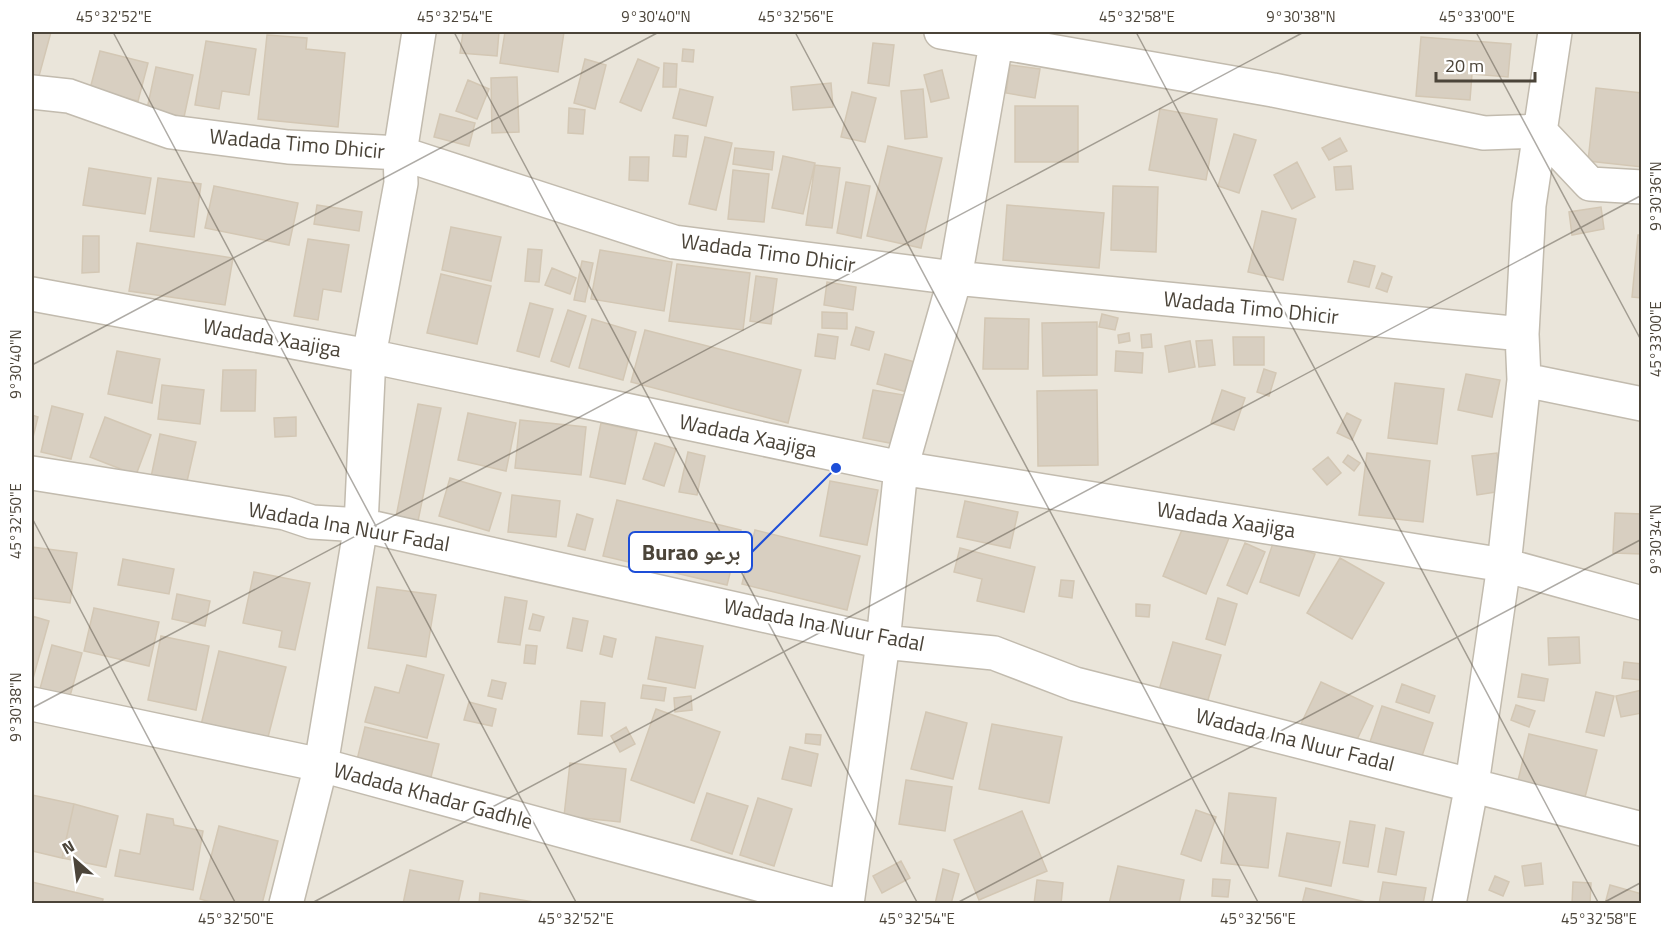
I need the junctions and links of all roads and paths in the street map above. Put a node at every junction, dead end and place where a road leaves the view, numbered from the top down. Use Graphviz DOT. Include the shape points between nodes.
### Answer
graph roads {
  1 [pos="419,32"];
  2 [pos="941,32"];
  3 [pos="1555,32"];
  4 [pos="998,36"];
  5 [pos="32,92"];
  6 [pos="1540,131"];
  7 [pos="400,153"];
  8 [pos="1641,187"];
  9 [pos="955,278"];
  10 [pos="32,294"];
  11 [pos="1522,334"];
  12 [pos="369,356"];
  13 [pos="1524,380"];
  14 [pos="1641,404"];
  15 [pos="901,468"];
  16 [pos="32,473"];
  17 [pos="361,525"];
  18 [pos="1504,565"];
  19 [pos="1641,603"];
  20 [pos="883,642"];
  21 [pos="32,704"];
  22 [pos="321,765"];
  23 [pos="1472,784"];
  24 [pos="1641,829"];
  25 [pos="286,903"];
  26 [pos="831,903"];
  27 [pos="848,903"];
  28 [pos="1449,903"];
  1 -- 7 [label="street"];
  2 -- 4 [label="street"];
  3 -- 6 [label="street"];
  4 -- 6 [label="street" via="1484,133"];
  4 -- 9 [label="street"];
  5 -- 7 [label="street, Wadada Timo Dhicir" via="69,96 171,132 288,147"];
  6 -- 8 [label="street" via="1590,184"];
  6 -- 11 [label="street" via="1529,205"];
  7 -- 9 [label="street, Wadada Timo Dhicir" via="674,242"];
  7 -- 12 [label="street" via="401,183"];
  9 -- 11 [label="street, Wadada Timo Dhicir"];
  9 -- 15 [label="street"];
  10 -- 12 [label="street, Wadada Xaajiga"];
  11 -- 13 [label="street"];
  12 -- 15 [label="street, Wadada Xaajiga"];
  12 -- 17 [label="street"];
  13 -- 14 [label="street"];
  13 -- 18 [label="street"];
  15 -- 18 [label="street, Wadada Xaajiga"];
  15 -- 20 [label="street"];
  16 -- 17 [label="street, Wadada Ina Nuur Fadal" via="285,513 312,522"];
  17 -- 20 [label="street, Wadada Ina Nuur Fadal"];
  17 -- 22 [label="street"];
  18 -- 19 [label="street, Wadada Xaajiga"];
  18 -- 23 [label="street"];
  20 -- 23 [label="street, Wadada Ina Nuur Fadal" via="994,653 1075,684"];
  20 -- 27 [label="street"];
  21 -- 22 [label="street, Wadada Khadar Gadhle"];
  22 -- 25 [label="street"];
  22 -- 26 [label="street, Wadada Khadar Gadhle"];
  23 -- 24 [label="street, Wadada Ina Nuur Fadal"];
  23 -- 28 [label="street"];
}
